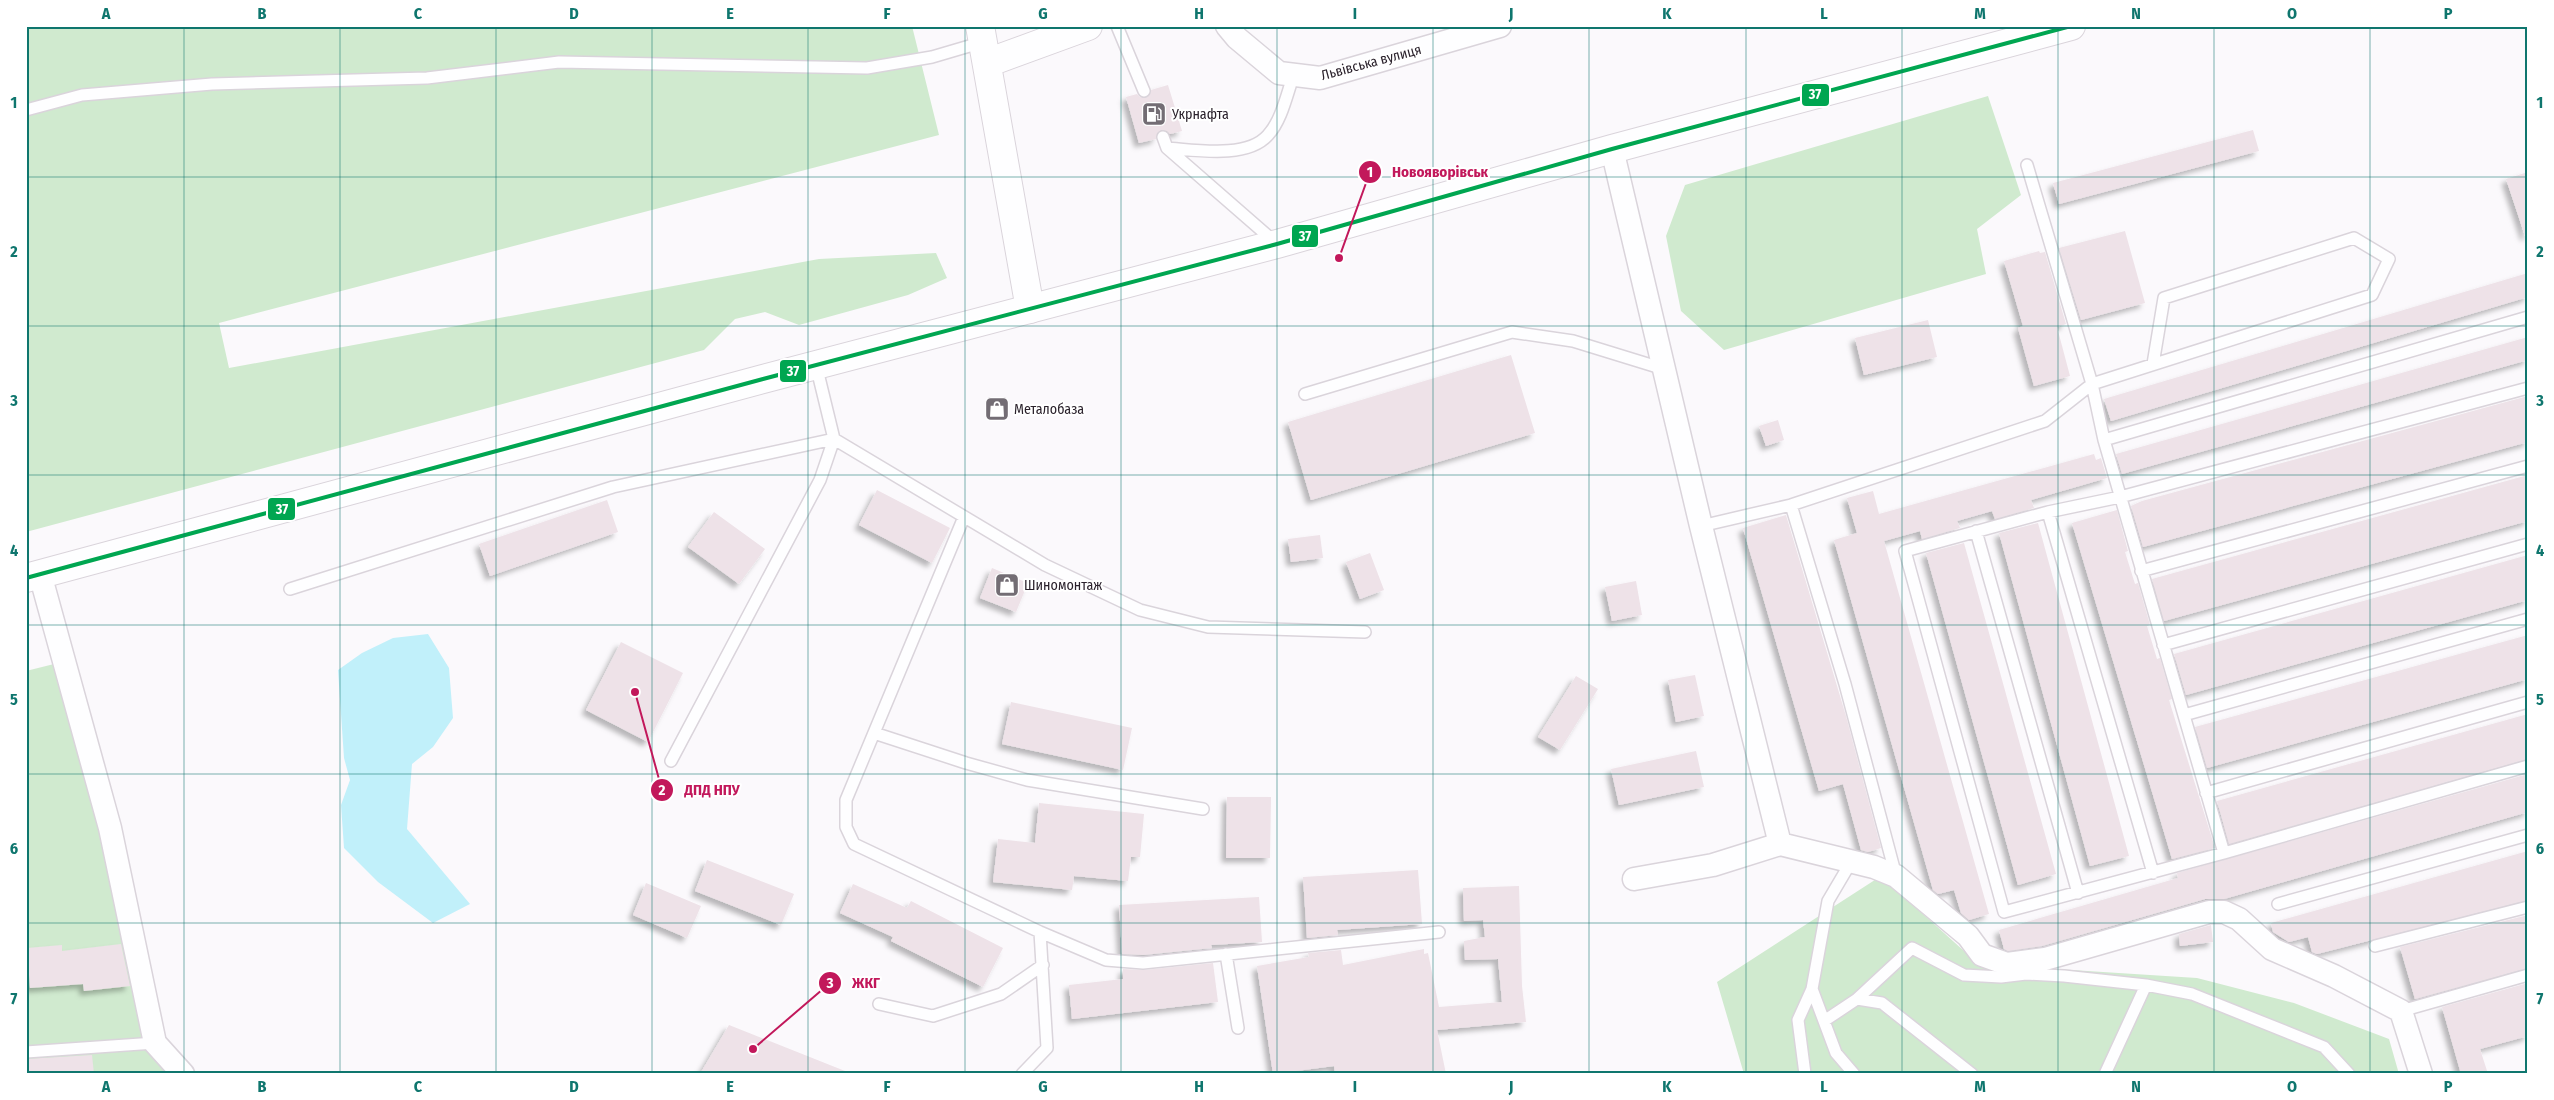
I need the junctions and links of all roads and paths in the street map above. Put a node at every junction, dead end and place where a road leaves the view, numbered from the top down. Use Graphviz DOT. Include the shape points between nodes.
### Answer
graph roads {
  1 [pos="1088,26"];
  2 [pos="1117,26"];
  3 [pos="1228,26"];
  4 [pos="1500,26"];
  5 [pos="2071,26"];
  6 [pos="984,44"];
  7 [pos="1294,74"];
  8 [pos="1144,92"];
  9 [pos="26,110"];
  10 [pos="1162,137"];
  11 [pos="1167,148"];
  12 [pos="1612,150"];
  13 [pos="2027,166"];
  14 [pos="1277,244"];
  15 [pos="1030,309"];
  16 [pos="2528,317"];
  17 [pos="2153,364"];
  18 [pos="816,365"];
  19 [pos="1664,369"];
  20 [pos="2092,384"];
  21 [pos="2528,388"];
  22 [pos="1306,394"];
  23 [pos="834,439"];
  24 [pos="2104,440"];
  25 [pos="2528,466"];
  26 [pos="2120,497"];
  27 [pos="1791,505"];
  28 [pos="2048,512"];
  29 [pos="964,517"];
  30 [pos="1701,526"];
  31 [pos="1976,531"];
  32 [pos="2528,544"];
  33 [pos="2142,571"];
  34 [pos="33,576"];
  35 [pos="290,589"];
  36 [pos="2528,619"];
  37 [pos="1365,632"];
  38 [pos="2163,645"];
  39 [pos="2528,702"];
  40 [pos="2184,715"];
  41 [pos="874,733"];
  42 [pos="671,761"];
  43 [pos="2528,766"];
  44 [pos="2206,793"];
  45 [pos="1202,809"];
  46 [pos="2528,835"];
  47 [pos="1780,844"];
  48 [pos="2224,853"];
  49 [pos="1851,862"];
  50 [pos="2153,873"];
  51 [pos="1896,876"];
  52 [pos="1634,879"];
  53 [pos="2078,892"];
  54 [pos="2278,904"];
  55 [pos="2528,907"];
  56 [pos="1040,932"];
  57 [pos="1439,932"];
  58 [pos="2375,946"];
  59 [pos="1226,954"];
  60 [pos="1043,966"];
  61 [pos="2528,975"];
  62 [pos="2146,985"];
  63 [pos="1812,989"];
  64 [pos="1857,998"];
  65 [pos="879,1004"];
  66 [pos="2401,1011"];
  67 [pos="1824,1021"];
  68 [pos="1238,1028"];
  69 [pos="155,1043"];
  70 [pos="26,1052"];
  71 [pos="184,1074"];
  72 [pos="1022,1074"];
  73 [pos="1804,1074"];
  74 [pos="1854,1074"];
  75 [pos="1972,1074"];
  76 [pos="2105,1074"];
  77 [pos="2349,1074"];
  78 [pos="2421,1074"];
  1 -- 6 [label="main road"];
  2 -- 8 [label="lane"];
  3 -- 7 [label="street, Львівська вулиця" via="1237,38 1279,73"];
  4 -- 7 [label="street, Львівська вулиця" via="1320,78"];
  5 -- 12 [label="main road"];
  6 -- 9 [label="lane" via="867,68 559,62 427,78 202,84 82,95"];
  6 -- 15 [label="main road"];
  7 -- 11 [label="lane" via="1280,115 1268,136 1246,148 1216,152"];
  10 -- 11 [label="lane"];
  11 -- 14 [label="lane"];
  12 -- 14 [label="main road"];
  12 -- 19 [label="street"];
  13 -- 20 [label="lane"];
  14 -- 15 [label="main road"];
  15 -- 18 [label="main road"];
  16 -- 24 [label="lane"];
  17 -- 17 [label="lane" via="2372,295 2389,259 2354,238 2164,298"];
  17 -- 20 [label="lane"];
  18 -- 23 [label="lane"];
  18 -- 34 [label="main road"];
  19 -- 22 [label="lane" via="1573,341 1512,332"];
  19 -- 30 [label="street"];
  20 -- 24 [label="lane"];
  20 -- 27 [label="lane" via="2044,421"];
  21 -- 26 [label="lane"];
  23 -- 29 [label="lane"];
  23 -- 35 [label="lane" via="612,487"];
  23 -- 42 [label="lane" via="820,480"];
  24 -- 26 [label="lane"];
  25 -- 33 [label="lane"];
  26 -- 28 [label="lane"];
  26 -- 33 [label="lane"];
  27 -- 30 [label="lane"];
  27 -- 51 [label="lane" via="1845,684"];
  28 -- 31 [label="lane"];
  28 -- 50 [label="lane"];
  29 -- 37 [label="lane" via="1045,565 1140,610 1208,627"];
  29 -- 41 [label="lane"];
  30 -- 47 [label="street"];
  31 -- 53 [label="lane"];
  31 -- 53 [label="lane" via="1905,551 2004,912"];
  32 -- 38 [label="lane"];
  33 -- 38 [label="lane"];
  34 -- 69 [label="street" via="110,828"];
  36 -- 40 [label="lane"];
  38 -- 40 [label="lane"];
  39 -- 44 [label="lane"];
  40 -- 44 [label="lane"];
  41 -- 45 [label="lane" via="1027,780"];
  41 -- 56 [label="lane" via="846,800 846,827 854,844"];
  43 -- 48 [label="lane"];
  44 -- 48 [label="lane"];
  46 -- 54 [label="lane"];
  47 -- 49 [label="street"];
  47 -- 52 [label="street" via="1714,866"];
  48 -- 50 [label="lane"];
  49 -- 51 [label="street"];
  49 -- 63 [label="lane" via="1828,901"];
  50 -- 53 [label="lane"];
  51 -- 66 [label="street" via="1968,936 1982,955 2002,963 2045,959 2208,912 2224,912 2239,919 2272,950 2334,976"];
  55 -- 58 [label="lane"];
  56 -- 59 [label="lane" via="1106,960 1142,963"];
  56 -- 60 [label="lane"];
  57 -- 59 [label="lane"];
  59 -- 68 [label="lane"];
  60 -- 65 [label="lane" via="1001,994 934,1016"];
  60 -- 72 [label="lane" via="1048,1048"];
  61 -- 66 [label="lane"];
  62 -- 64 [label="lane" via="2026,974 2001,977 1964,975 1912,948"];
  62 -- 76 [label="lane"];
  62 -- 77 [label="lane" via="2192,994 2324,1047"];
  63 -- 67 [label="lane"];
  63 -- 73 [label="lane" via="1798,1020"];
  64 -- 67 [label="lane"];
  64 -- 75 [label="lane" via="1882,1003"];
  66 -- 78 [label="street"];
  67 -- 74 [label="lane" via="1836,1053"];
  69 -- 70 [label="lane"];
  69 -- 71 [label="street"];
}
